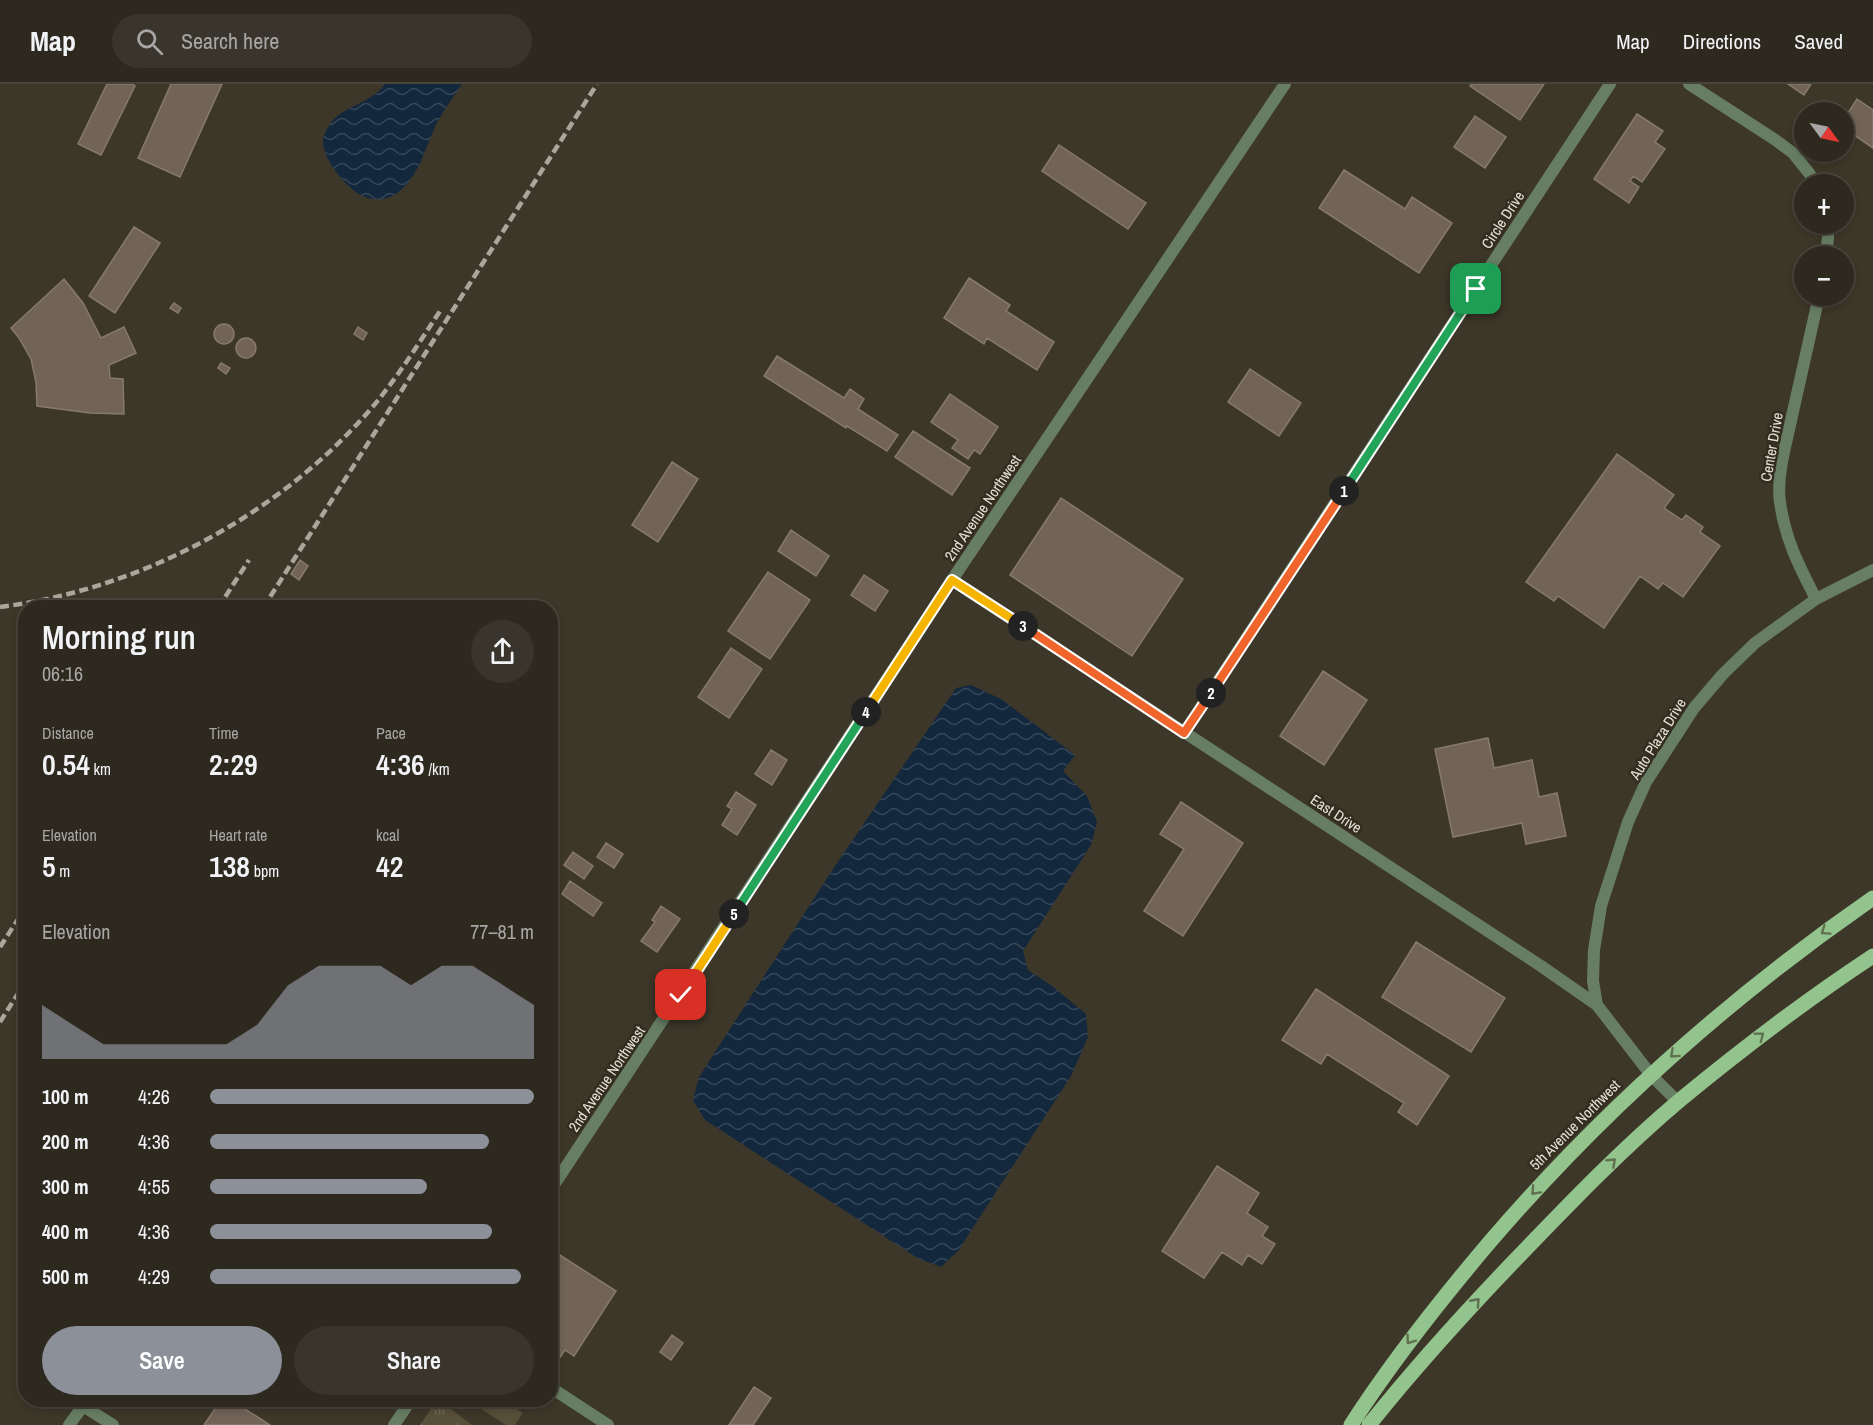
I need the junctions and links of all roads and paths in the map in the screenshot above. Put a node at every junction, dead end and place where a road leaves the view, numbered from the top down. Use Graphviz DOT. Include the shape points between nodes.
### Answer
graph roads {
  1 [pos="1285,84"];
  2 [pos="1610,84"];
  3 [pos="1689,84"];
  4 [pos="1810,174"];
  5 [pos="1817,306"];
  6 [pos="1873,570"];
  7 [pos="952,580"];
  8 [pos="1816,599"];
  9 [pos="1184,733"];
  10 [pos="1873,898"];
  11 [pos="1873,956"];
  12 [pos="1596,1005"];
  13 [pos="1651,1075"];
  14 [pos="1678,1102"];
  15 [pos="558,1179"];
  16 [pos="558,1393"];
  17 [pos="82,1407"];
  18 [pos="85,1407"];
  19 [pos="406,1407"];
  20 [pos="69,1425"];
  21 [pos="113,1425"];
  22 [pos="394,1425"];
  23 [pos="609,1425"];
  24 [pos="1351,1425"];
  25 [pos="1369,1425"];
  1 -- 7 [label="street, 2nd Avenue Northwest"];
  2 -- 9 [label="street, Circle Drive"];
  3 -- 4 [label="street" via="1793,153"];
  5 -- 8 [label="street, Center Drive" via="1779,498 1792,552"];
  6 -- 8 [label="street, Auto Plaza Drive"];
  7 -- 9 [label="street, East Drive"];
  7 -- 15 [label="street, 2nd Avenue Northwest"];
  8 -- 12 [label="street, Auto Plaza Drive" via="1755,643 1723,674 1694,708 1646,782 1628,822 1601,906 1594,950"];
  9 -- 12 [label="street, East Drive"];
  10 -- 13 [label="main road, 5th Avenue Northwest, one-way" via="1817,937"];
  14 -- 11 [label="main road, one-way" via="1750,1043"];
  12 -- 13 [label="street, East Drive"];
  13 -- 14 [label="street, East Drive"];
  13 -- 24 [label="main road, 5th Avenue Northwest, one-way" via="1521,1206 1414,1334"];
  25 -- 14 [label="main road, one-way" via="1489,1287 1595,1179"];
  16 -- 23 [label="street"];
  17 -- 20 [label="street"];
  18 -- 21 [label="street"];
  19 -- 22 [label="street"];
}
